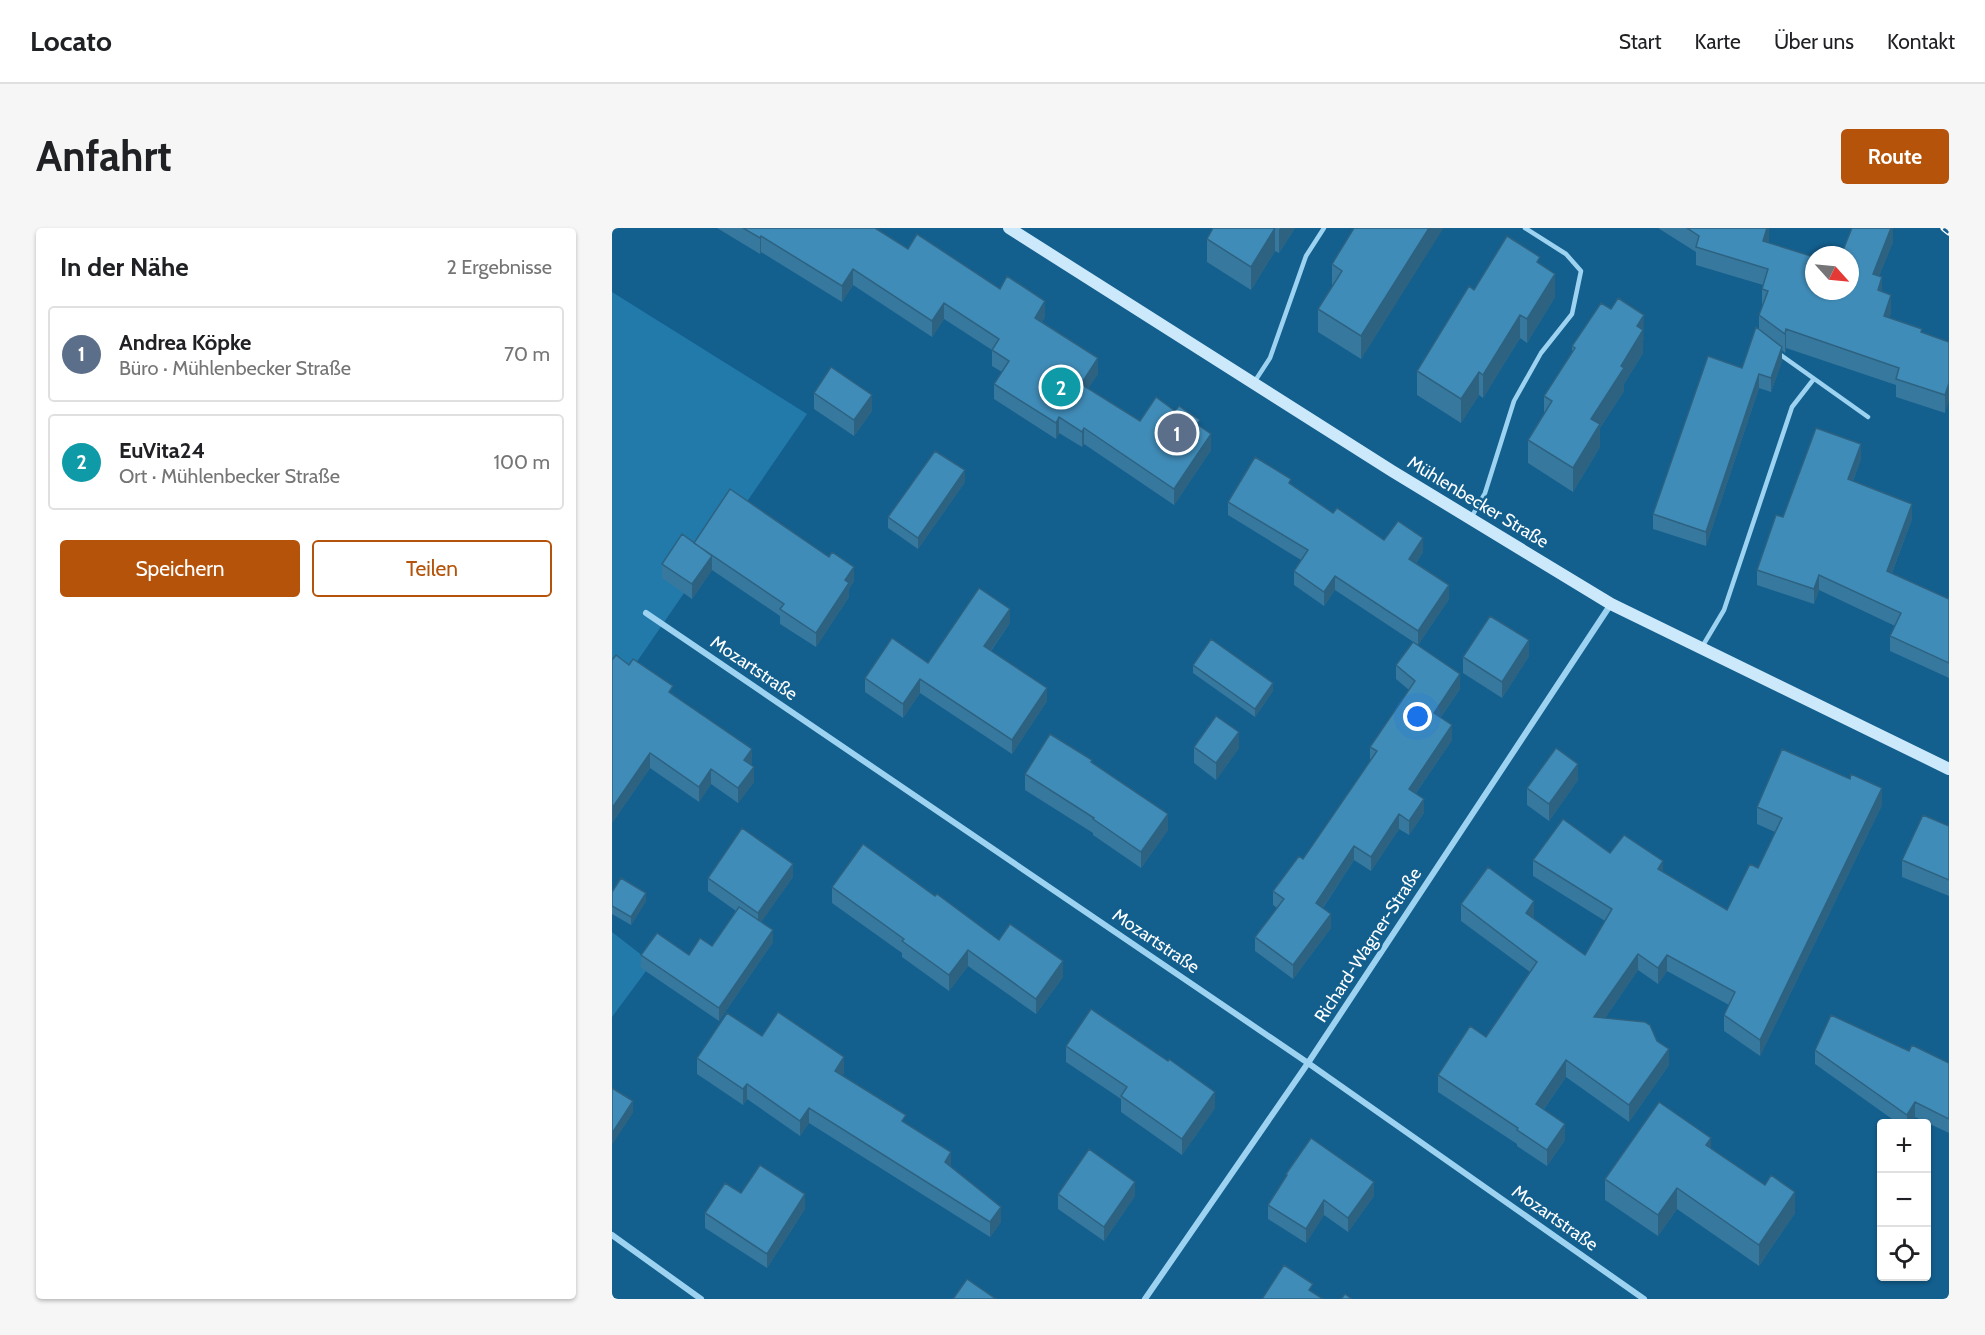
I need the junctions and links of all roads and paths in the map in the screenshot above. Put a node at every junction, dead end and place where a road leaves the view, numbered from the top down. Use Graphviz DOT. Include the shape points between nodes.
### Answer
graph roads {
  1 [pos="1009,228"];
  2 [pos="1324,228"];
  3 [pos="1526,228"];
  4 [pos="1769,347"];
  5 [pos="1813,380"];
  6 [pos="1253,384"];
  7 [pos="1868,417"];
  8 [pos="1471,518"];
  9 [pos="1611,604"];
  10 [pos="646,613"];
  11 [pos="1700,649"];
  12 [pos="1949,769"];
  13 [pos="1308,1063"];
  14 [pos="612,1235"];
  15 [pos="701,1299"];
  16 [pos="1144,1299"];
  17 [pos="1644,1299"];
  1 -- 6 [label="main road, Mühlenbecker Straße"];
  2 -- 6 [label="lane" via="1306,256 1270,358"];
  3 -- 8 [label="lane" via="1566,254 1581,271 1572,314 1541,354 1514,401 1485,493"];
  4 -- 5 [label="lane"];
  5 -- 7 [label="lane"];
  5 -- 11 [label="lane" via="1792,407 1724,610"];
  6 -- 8 [label="main road, Mühlenbecker Straße"];
  8 -- 9 [label="main road, Mühlenbecker Straße"];
  9 -- 11 [label="main road, Mühlenbecker Straße"];
  9 -- 13 [label="street, Richard-Wagner-Straße"];
  10 -- 13 [label="street, Mozartstraße"];
  11 -- 12 [label="main road, Mühlenbecker Straße"];
  13 -- 16 [label="street, Richard-Wagner-Straße"];
  13 -- 17 [label="street, Mozartstraße"];
  14 -- 15 [label="street"];
}
